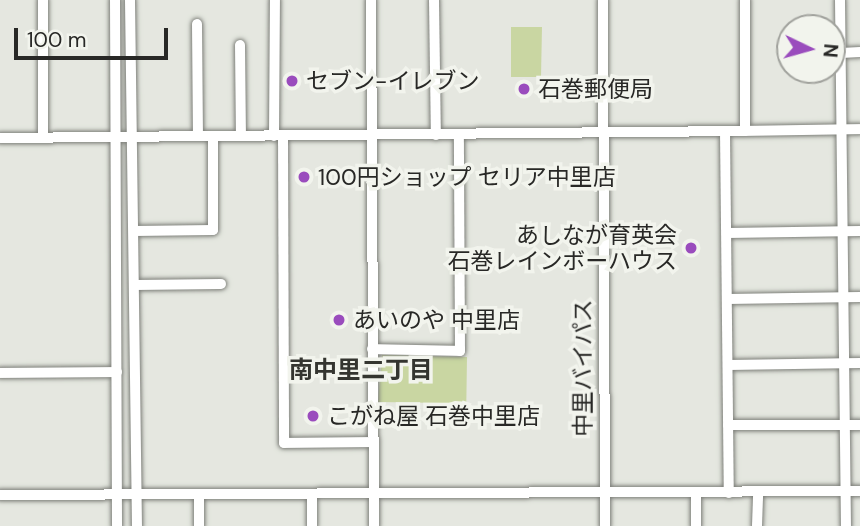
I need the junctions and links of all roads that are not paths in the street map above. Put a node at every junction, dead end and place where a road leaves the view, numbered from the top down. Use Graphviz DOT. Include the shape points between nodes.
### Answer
graph roads {
  1 [pos="43,0"];
  2 [pos="115,0"];
  3 [pos="130,0"];
  4 [pos="275,0"];
  5 [pos="371,0"];
  6 [pos="434,0"];
  7 [pos="603,0"];
  8 [pos="745,0"];
  9 [pos="197,24"];
  10 [pos="240,45"];
  11 [pos="841,84"];
  12 [pos="840,129"];
  13 [pos="860,129"];
  14 [pos="725,131"];
  15 [pos="745,131"];
  16 [pos="603,133"];
  17 [pos="459,134"];
  18 [pos="371,135"];
  19 [pos="436,135"];
  20 [pos="198,136"];
  21 [pos="213,136"];
  22 [pos="241,136"];
  23 [pos="279,136"];
  24 [pos="115,137"];
  25 [pos="131,137"];
  26 [pos="0,138"];
  27 [pos="43,138"];
  28 [pos="842,231"];
  29 [pos="860,231"];
  30 [pos="134,232"];
  31 [pos="727,233"];
  32 [pos="134,285"];
  33 [pos="221,285"];
  34 [pos="860,297"];
  35 [pos="842,298"];
  36 [pos="727,299"];
  37 [pos="372,349"];
  38 [pos="843,363"];
  39 [pos="860,363"];
  40 [pos="728,365"];
  41 [pos="117,372"];
  42 [pos="0,373"];
  43 [pos="728,425"];
  44 [pos="844,425"];
  45 [pos="860,425"];
  46 [pos="371,442"];
  47 [pos="846,491"];
  48 [pos="860,491"];
  49 [pos="758,492"];
  50 [pos="729,493"];
  51 [pos="696,494"];
  52 [pos="0,495"];
  53 [pos="117,495"];
  54 [pos="604,495"];
  55 [pos="136,496"];
  56 [pos="374,496"];
  57 [pos="199,497"];
  58 [pos="312,497"];
  59 [pos="117,526"];
  60 [pos="137,526"];
  61 [pos="199,526"];
  62 [pos="312,526"];
  63 [pos="374,526"];
  64 [pos="604,526"];
  65 [pos="696,526"];
  66 [pos="757,526"];
  67 [pos="846,526"];
  1 -- 27 [label="street"];
  2 -- 24 [label="street"];
  3 -- 25 [label="street"];
  4 -- 23 [label="street"];
  5 -- 18 [label="street"];
  6 -- 19 [label="street"];
  7 -- 16 [label="street, 中里バイパス"];
  8 -- 15 [label="street"];
  9 -- 20 [label="street"];
  10 -- 22 [label="street"];
  11 -- 12 [label="street"];
  12 -- 13 [label="street"];
  12 -- 15 [label="street"];
  12 -- 28 [label="street"];
  14 -- 15 [label="street"];
  14 -- 16 [label="street"];
  14 -- 31 [label="street"];
  16 -- 17 [label="street"];
  16 -- 54 [label="street, 中里バイパス"];
  17 -- 19 [label="street"];
  17 -- 37 [label="street" via="460,351"];
  18 -- 19 [label="street"];
  18 -- 23 [label="street"];
  18 -- 37 [label="street"];
  20 -- 21 [label="street"];
  20 -- 25 [label="street"];
  21 -- 22 [label="street"];
  21 -- 30 [label="street" via="213,230"];
  22 -- 23 [label="street"];
  23 -- 46 [label="street" via="284,443"];
  24 -- 25 [label="street"];
  24 -- 27 [label="street"];
  24 -- 41 [label="street"];
  25 -- 30 [label="street"];
  26 -- 27 [label="street"];
  28 -- 29 [label="street"];
  28 -- 31 [label="street"];
  28 -- 35 [label="street"];
  30 -- 32 [label="street"];
  31 -- 36 [label="street"];
  32 -- 33 [label="street"];
  32 -- 55 [label="street"];
  34 -- 35 [label="street"];
  35 -- 36 [label="street"];
  35 -- 38 [label="street"];
  36 -- 40 [label="street"];
  37 -- 46 [label="street"];
  38 -- 39 [label="street"];
  38 -- 40 [label="street"];
  38 -- 44 [label="street"];
  40 -- 43 [label="street"];
  41 -- 42 [label="street"];
  41 -- 53 [label="street"];
  43 -- 44 [label="street"];
  43 -- 50 [label="street"];
  44 -- 45 [label="street"];
  44 -- 47 [label="street"];
  46 -- 56 [label="street"];
  47 -- 48 [label="street"];
  47 -- 49 [label="street"];
  47 -- 67 [label="street"];
  49 -- 50 [label="street"];
  49 -- 66 [label="street"];
  50 -- 51 [label="street"];
  51 -- 54 [label="street"];
  51 -- 65 [label="street"];
  52 -- 53 [label="street"];
  53 -- 55 [label="street"];
  53 -- 59 [label="street"];
  54 -- 56 [label="street"];
  54 -- 64 [label="street, 中里バイパス"];
  55 -- 57 [label="street"];
  55 -- 60 [label="street"];
  56 -- 58 [label="street"];
  56 -- 63 [label="street"];
  57 -- 58 [label="street"];
  57 -- 61 [label="street"];
  58 -- 62 [label="street"];
}
